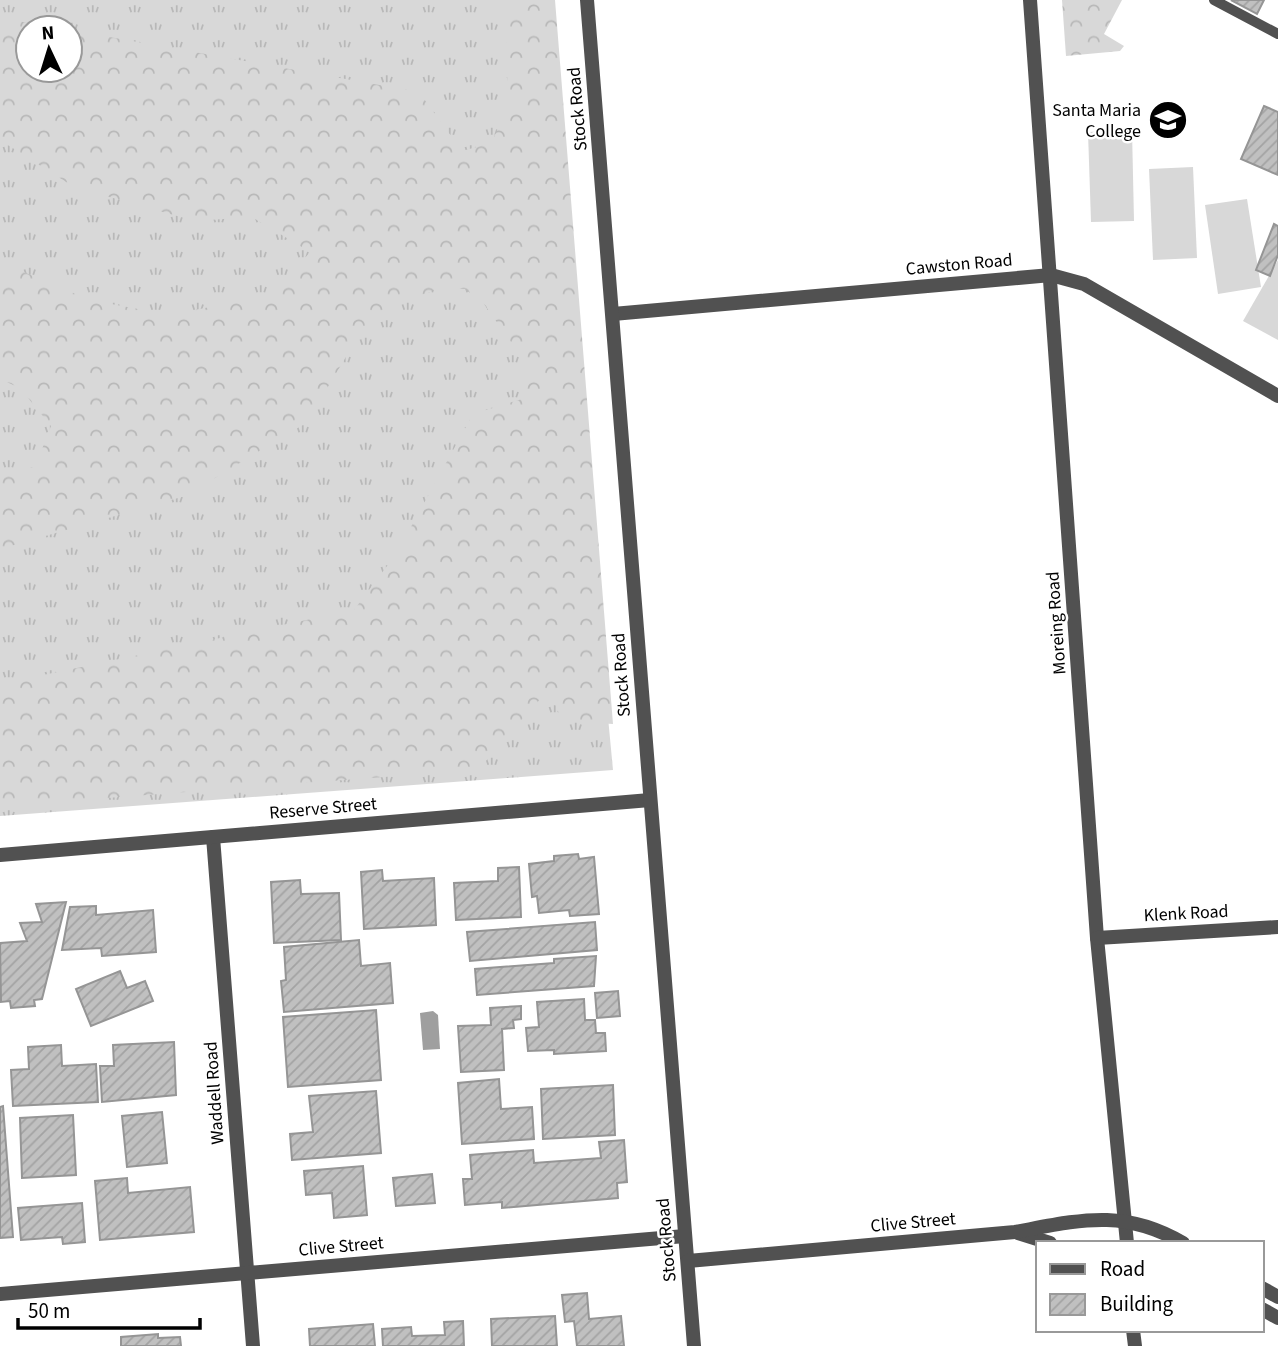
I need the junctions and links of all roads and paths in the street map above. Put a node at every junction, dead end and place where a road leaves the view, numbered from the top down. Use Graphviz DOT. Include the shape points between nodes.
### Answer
graph roads {
  1 [pos="587,0"];
  2 [pos="1030,0"];
  3 [pos="1214,0"];
  4 [pos="1278,34"];
  5 [pos="1051,275"];
  6 [pos="613,314"];
  7 [pos="1278,397"];
  8 [pos="650,800"];
  9 [pos="213,837"];
  10 [pos="0,855"];
  11 [pos="1278,927"];
  12 [pos="1097,938"];
  13 [pos="1125,1219"];
  14 [pos="1016,1232"];
  15 [pos="685,1236"];
  16 [pos="1044,1241"];
  17 [pos="1127,1241"];
  18 [pos="1178,1241"];
  19 [pos="688,1261"];
  20 [pos="247,1274"];
  21 [pos="0,1294"];
  22 [pos="253,1346"];
  23 [pos="694,1346"];
  1 -- 6 [label="street, Stock Road"];
  2 -- 5 [label="street, Moreing Road"];
  3 -- 4 [label="lane"];
  5 -- 6 [label="street, Cawston Road"];
  5 -- 7 [label="street, Cawston Road" via="1084,284"];
  5 -- 12 [label="street, Moreing Road"];
  6 -- 8 [label="street, Stock Road"];
  8 -- 9 [label="street, Reserve Street"];
  8 -- 15 [label="street, Stock Road"];
  9 -- 10 [label="street, Reserve Street"];
  9 -- 20 [label="street, Waddell Road"];
  11 -- 12 [label="street, Klenk Road"];
  12 -- 13 [label="street, Moreing Road"];
  13 -- 14 [label="street, Clive Street"];
  13 -- 17 [label="street, Moreing Road"];
  13 -- 18 [label="street"];
  14 -- 16 [label="street, Clive Street"];
  14 -- 19 [label="street, Clive Street"];
  15 -- 19 [label="street, Stock Road"];
  15 -- 20 [label="street, Clive Street"];
  19 -- 23 [label="street, Stock Road"];
  20 -- 21 [label="street, Clive Street"];
  20 -- 22 [label="street, Waddell Road"];
}
